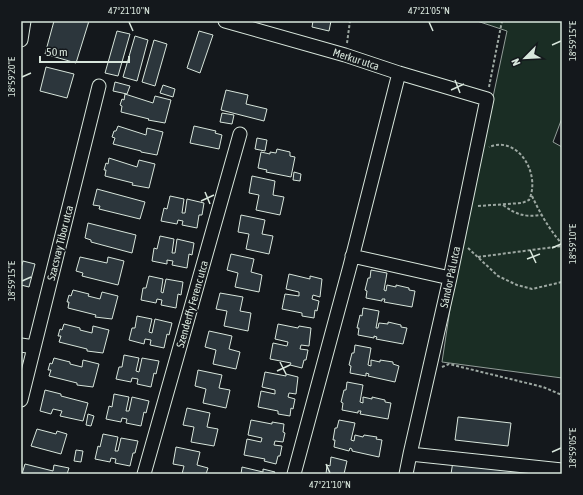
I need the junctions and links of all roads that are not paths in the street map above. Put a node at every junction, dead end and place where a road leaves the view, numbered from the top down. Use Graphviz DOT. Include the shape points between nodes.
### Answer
graph roads {
  1 [pos="24,21"];
  2 [pos="225,21"];
  3 [pos="21,40"];
  4 [pos="399,73"];
  5 [pos="100,86"];
  6 [pos="487,99"];
  7 [pos="240,134"];
  8 [pos="352,256"];
  9 [pos="450,278"];
  10 [pos="21,345"];
  11 [pos="34,348"];
  12 [pos="21,400"];
  13 [pos="410,454"];
  14 [pos="562,470"];
  15 [pos="144,474"];
  16 [pos="294,474"];
  17 [pos="406,474"];
  1 -- 3 [label="street"];
  2 -- 4 [label="street, Merkur utca"];
  4 -- 6 [label="street, Merkur utca"];
  4 -- 8 [label="street"];
  5 -- 11 [label="street, Szacsvay Tibor utca"];
  6 -- 9 [label="street, Sándor Pál utca"];
  7 -- 15 [label="street, Szenderffy Ferenc utca"];
  8 -- 9 [label="street"];
  8 -- 16 [label="street"];
  9 -- 13 [label="street, Sándor Pál utca"];
  10 -- 11 [label="street"];
  11 -- 12 [label="street, Szacsvay Tibor utca"];
  13 -- 14 [label="street"];
  13 -- 17 [label="street, Sándor Pál utca"];
}
